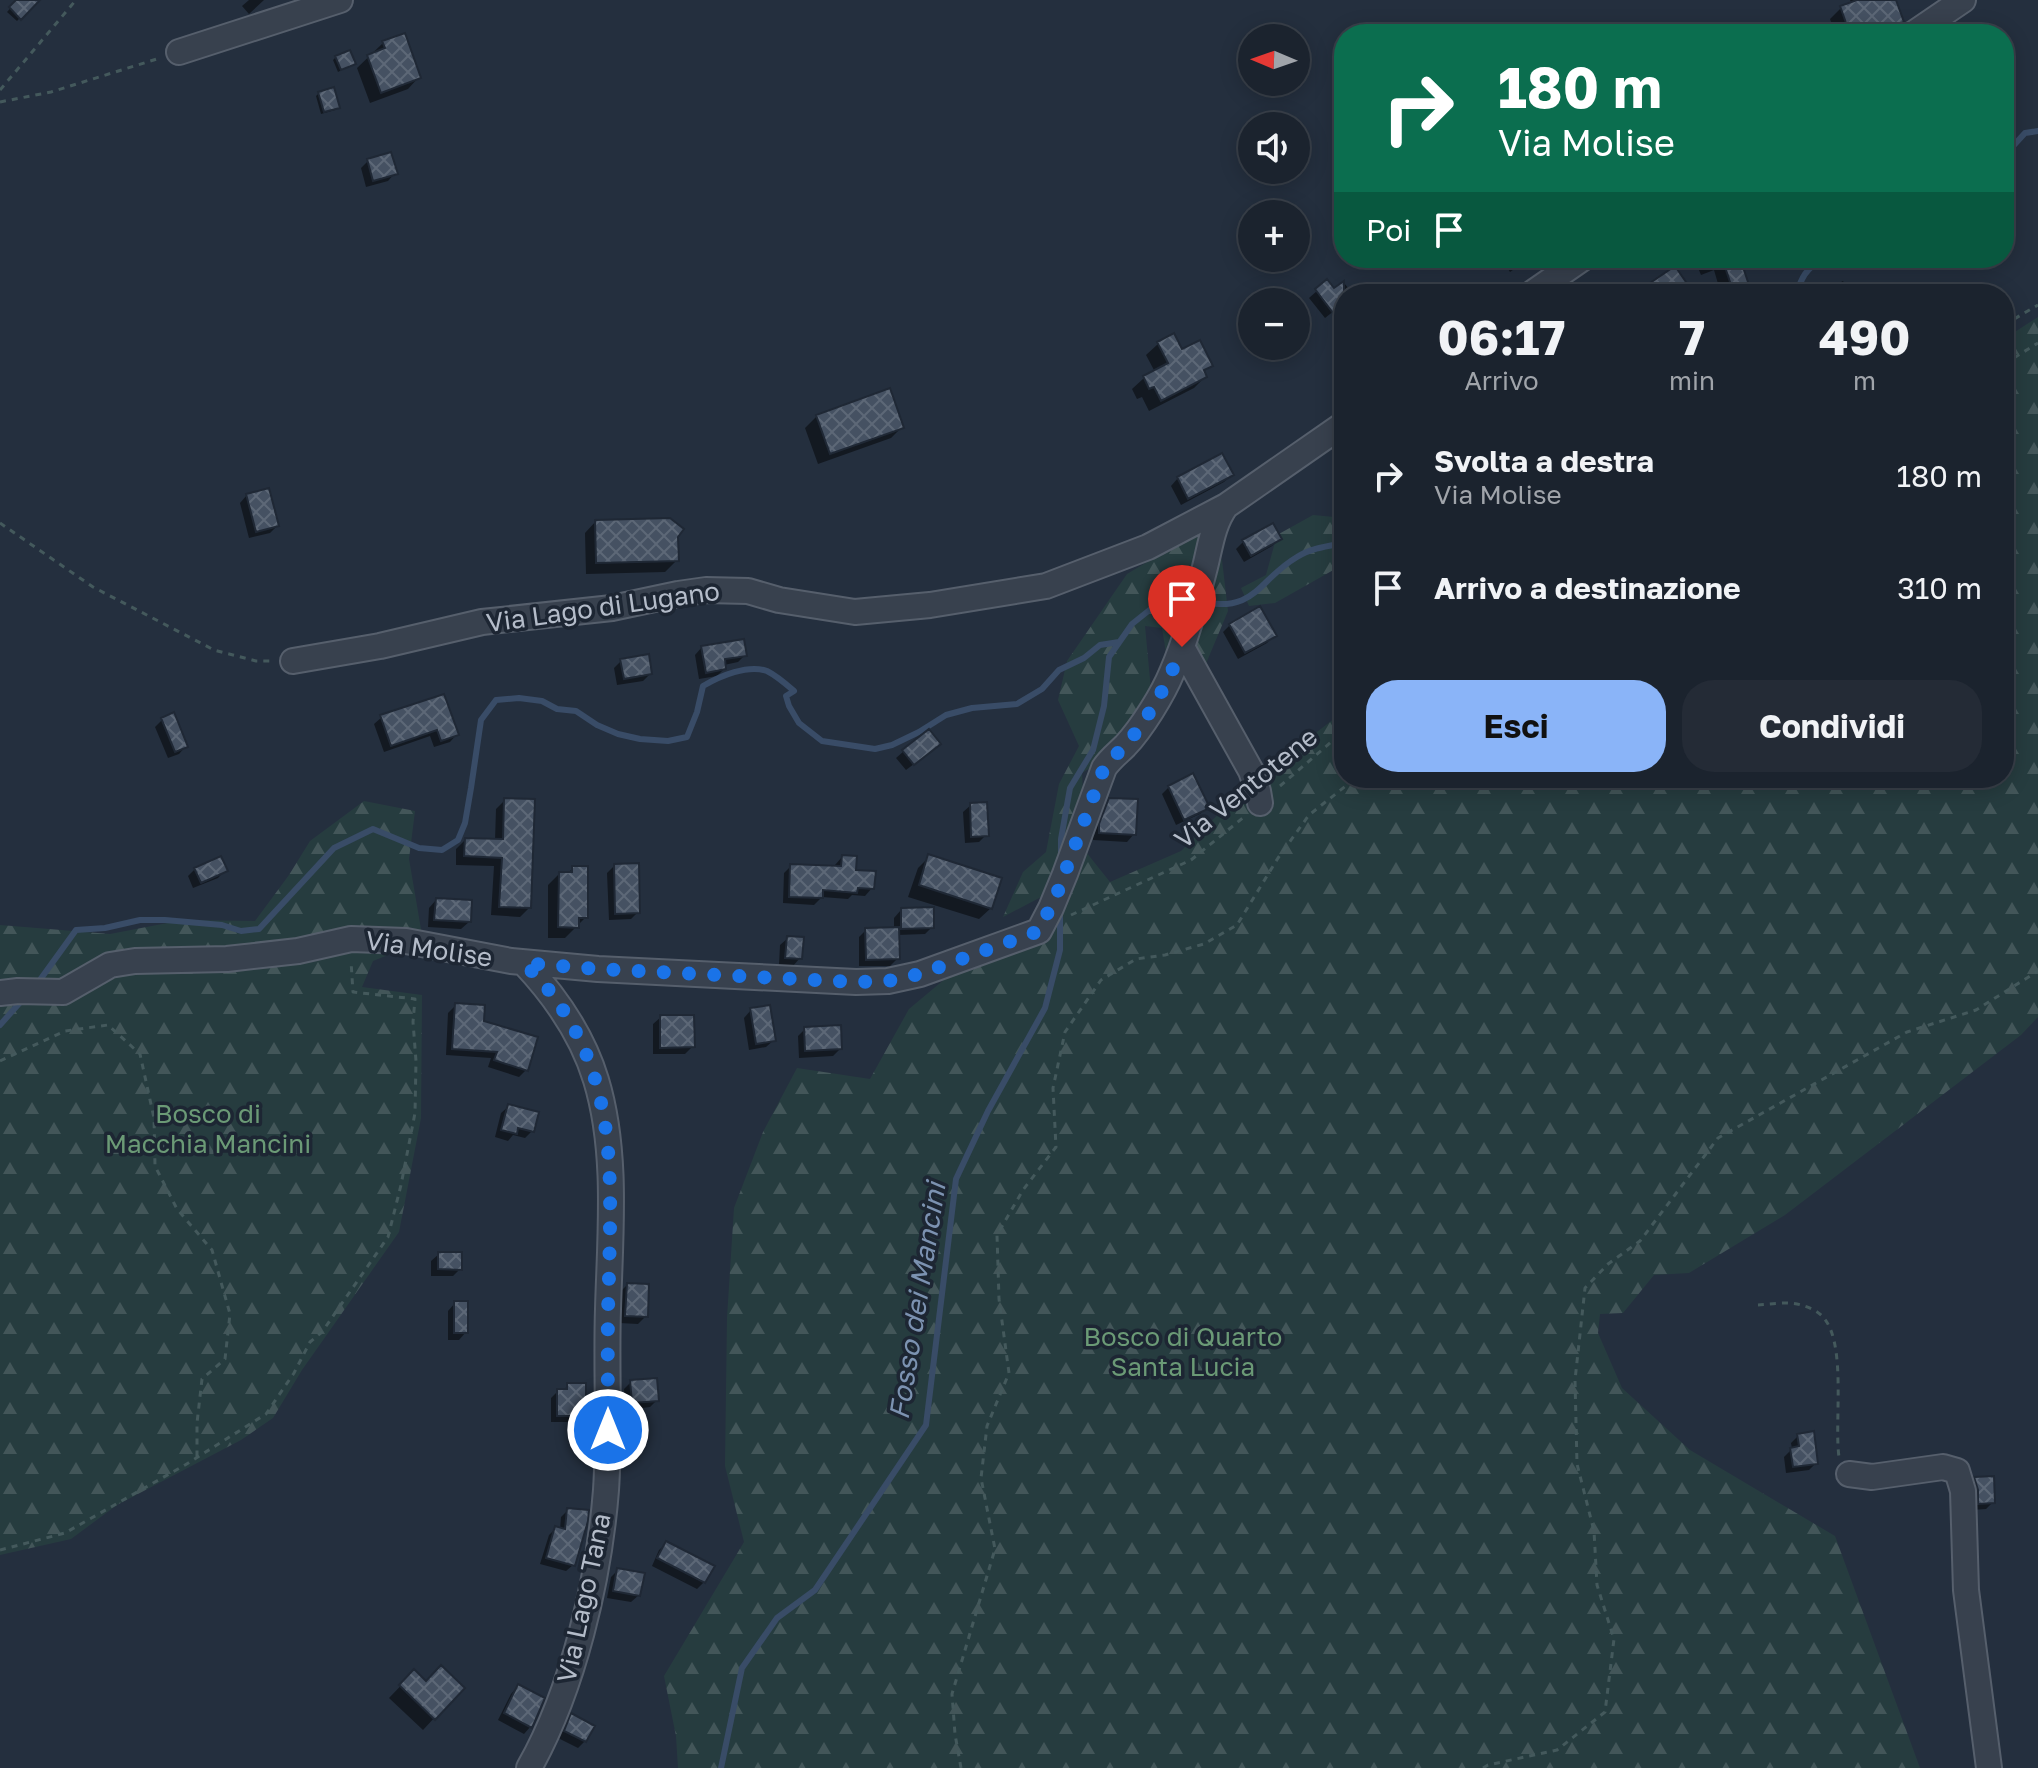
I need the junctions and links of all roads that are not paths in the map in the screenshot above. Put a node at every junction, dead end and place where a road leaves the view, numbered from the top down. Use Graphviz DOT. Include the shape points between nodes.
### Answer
graph roads {
  1 [pos="340,0"];
  2 [pos="1963,0"];
  3 [pos="1928,24"];
  4 [pos="179,52"];
  5 [pos="1569,268"];
  6 [pos="1545,284"];
  7 [pos="1334,431"];
  8 [pos="1226,506"];
  9 [pos="1182,647"];
  10 [pos="293,661"];
  11 [pos="1260,803"];
  12 [pos="524,963"];
  13 [pos="0,993"];
  14 [pos="1849,1474"];
  15 [pos="529,1768"];
  16 [pos="1989,1768"];
  1 -- 4 [label="street"];
  2 -- 3 [label="street"];
  5 -- 6 [label="street"];
  7 -- 8 [label="street"];
  8 -- 9 [label="street" via="1217,520"];
  8 -- 10 [label="street, Via Lago di Lugano" via="1148,547 1046,586 855,612 748,591 706,590 612,608 482,622"];
  9 -- 11 [label="street" via="1251,771"];
  9 -- 12 [label="street, Via Molise" via="1160,696 1104,768 1039,931 888,981"];
  12 -- 13 [label="street, Via Molise" via="406,941 351,939 241,958 135,961 110,965 63,992"];
  12 -- 15 [label="street, Via Lago Tana" via="564,1011 593,1072 607,1127 610,1213 608,1430 601,1535 570,1670"];
  14 -- 16 [label="street" via="1872,1477 1943,1467 1961,1477 1966,1590"];
}
